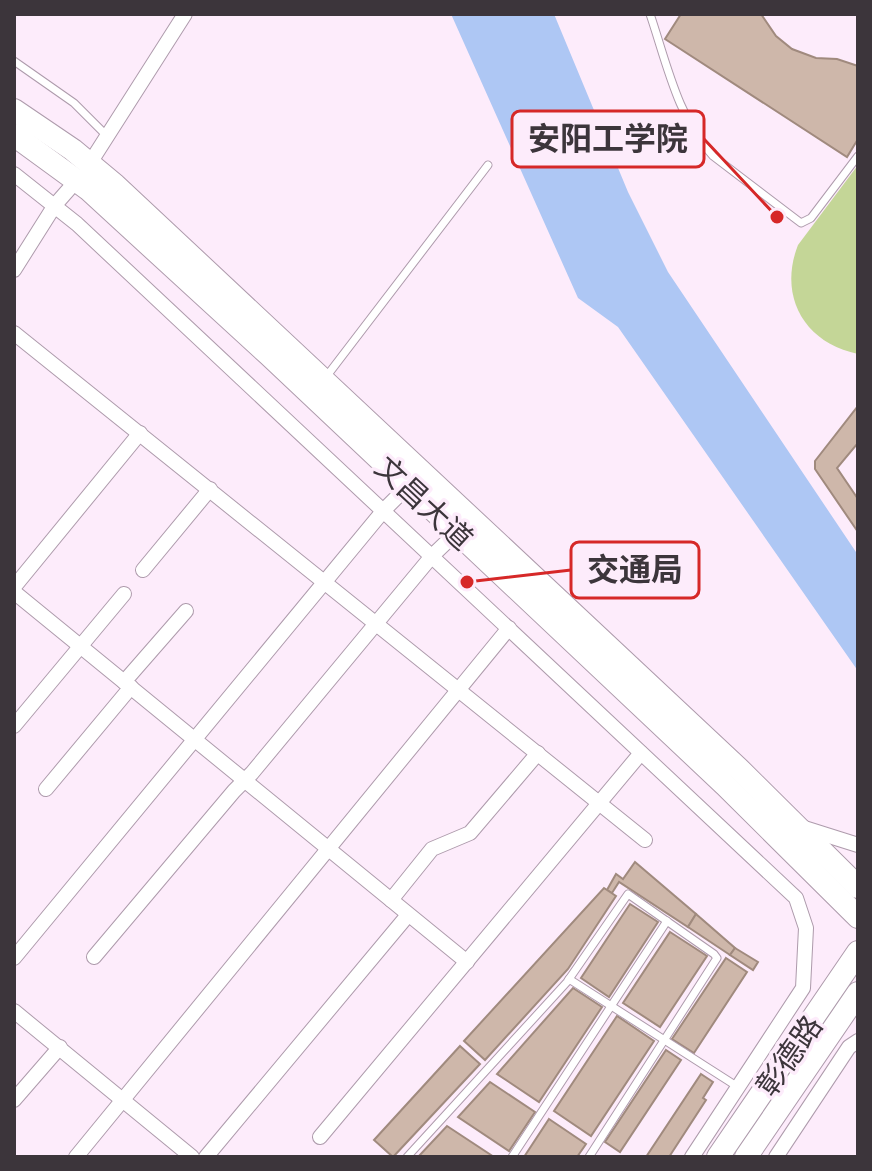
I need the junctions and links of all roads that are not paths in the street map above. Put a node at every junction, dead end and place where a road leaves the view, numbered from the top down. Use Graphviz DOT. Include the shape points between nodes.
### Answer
graph roads {
  1 [pos="185,14"];
  2 [pos="650,14"];
  3 [pos="14,61"];
  4 [pos="14,110"];
  5 [pos="14,135"];
  6 [pos="107,136"];
  7 [pos="858,156"];
  8 [pos="488,165"];
  9 [pos="83,172"];
  10 [pos="14,174"];
  11 [pos="55,205"];
  12 [pos="14,270"];
  13 [pos="14,333"];
  14 [pos="324,378"];
  15 [pos="140,433"];
  16 [pos="408,486"];
  17 [pos="210,489"];
  18 [pos="384,510"];
  19 [pos="457,532"];
  20 [pos="432,556"];
  21 [pos="143,570"];
  22 [pos="325,581"];
  23 [pos="14,590"];
  24 [pos="124,594"];
  25 [pos="186,611"];
  26 [pos="376,623"];
  27 [pos="509,628"];
  28 [pos="80,646"];
  29 [pos="128,685"];
  30 [pos="458,689"];
  31 [pos="14,726"];
  32 [pos="194,739"];
  33 [pos="538,753"];
  34 [pos="641,753"];
  35 [pos="245,780"];
  36 [pos="46,789"];
  37 [pos="600,803"];
  38 [pos="795,825"];
  39 [pos="645,840"];
  40 [pos="858,845"];
  41 [pos="328,849"];
  42 [pos="858,887"];
  43 [pos="391,900"];
  44 [pos="408,915"];
  45 [pos="858,917"];
  46 [pos="667,921"];
  47 [pos="858,952"];
  48 [pos="94,957"];
  49 [pos="14,958"];
  50 [pos="467,962"];
  51 [pos="569,979"];
  52 [pos="858,993"];
  53 [pos="611,1006"];
  54 [pos="14,1011"];
  55 [pos="664,1040"];
  56 [pos="858,1041"];
  57 [pos="60,1047"];
  58 [pos="738,1087"];
  59 [pos="124,1099"];
  60 [pos="14,1100"];
  61 [pos="320,1137"];
  62 [pos="76,1157"];
  63 [pos="192,1157"];
  64 [pos="206,1157"];
  65 [pos="407,1157"];
  66 [pos="512,1157"];
  67 [pos="589,1157"];
  68 [pos="692,1157"];
  69 [pos="718,1157"];
  70 [pos="746,1157"];
  71 [pos="776,1157"];
  1 -- 6 [label="street"];
  2 -- 7 [label="lane" via="702,144 801,223 811,218"];
  3 -- 6 [label="lane" via="74,103"];
  4 -- 9 [label="main road, 文昌大道"];
  5 -- 9 [label="main road, 文昌大道"];
  6 -- 9 [label="street"];
  8 -- 14 [label="lane"];
  9 -- 11 [label="street"];
  9 -- 14 [label="main road, 文昌大道"];
  9 -- 16 [label="main road, 文昌大道"];
  10 -- 11 [label="street"];
  11 -- 12 [label="street"];
  11 -- 18 [label="street"];
  13 -- 15 [label="street"];
  14 -- 38 [label="main road, 文昌大道"];
  15 -- 17 [label="street"];
  15 -- 23 [label="street"];
  16 -- 18 [label="street"];
  16 -- 19 [label="main road, 文昌大道"];
  17 -- 21 [label="street"];
  17 -- 22 [label="street"];
  18 -- 20 [label="street"];
  18 -- 22 [label="street"];
  19 -- 20 [label="street"];
  19 -- 45 [label="main road, 文昌大道"];
  20 -- 26 [label="street"];
  20 -- 27 [label="street"];
  22 -- 26 [label="street"];
  22 -- 32 [label="street"];
  23 -- 28 [label="street"];
  24 -- 28 [label="street"];
  25 -- 29 [label="street"];
  26 -- 30 [label="street"];
  26 -- 35 [label="street"];
  27 -- 30 [label="street"];
  27 -- 34 [label="street"];
  28 -- 29 [label="street"];
  28 -- 31 [label="street"];
  29 -- 32 [label="street"];
  29 -- 36 [label="street"];
  30 -- 33 [label="street"];
  30 -- 41 [label="street"];
  32 -- 35 [label="street"];
  32 -- 49 [label="street"];
  33 -- 37 [label="street"];
  33 -- 43 [label="street" via="470,833 432,849"];
  34 -- 37 [label="street"];
  34 -- 58 [label="street" via="796,898 802,911 803,988"];
  35 -- 41 [label="street"];
  35 -- 48 [label="street"];
  37 -- 39 [label="street"];
  37 -- 50 [label="street"];
  38 -- 40 [label="street"];
  38 -- 42 [label="main road, 文昌大道"];
  41 -- 43 [label="street"];
  41 -- 59 [label="street"];
  43 -- 44 [label="street"];
  44 -- 50 [label="street"];
  44 -- 64 [label="street"];
  46 -- 51 [label="lane" via="628,894"];
  46 -- 53 [label="lane"];
  46 -- 55 [label="lane" via="717,958"];
  47 -- 69 [label="main road, 彰德路"];
  50 -- 61 [label="street"];
  51 -- 53 [label="lane"];
  51 -- 65 [label="lane"];
  52 -- 70 [label="main road, 彰德路"];
  53 -- 55 [label="lane"];
  53 -- 66 [label="lane"];
  54 -- 57 [label="street"];
  55 -- 58 [label="lane"];
  55 -- 67 [label="lane"];
  56 -- 71 [label="street"];
  57 -- 59 [label="street"];
  57 -- 60 [label="street"];
  58 -- 68 [label="street"];
  59 -- 62 [label="street"];
  59 -- 63 [label="street"];
}
